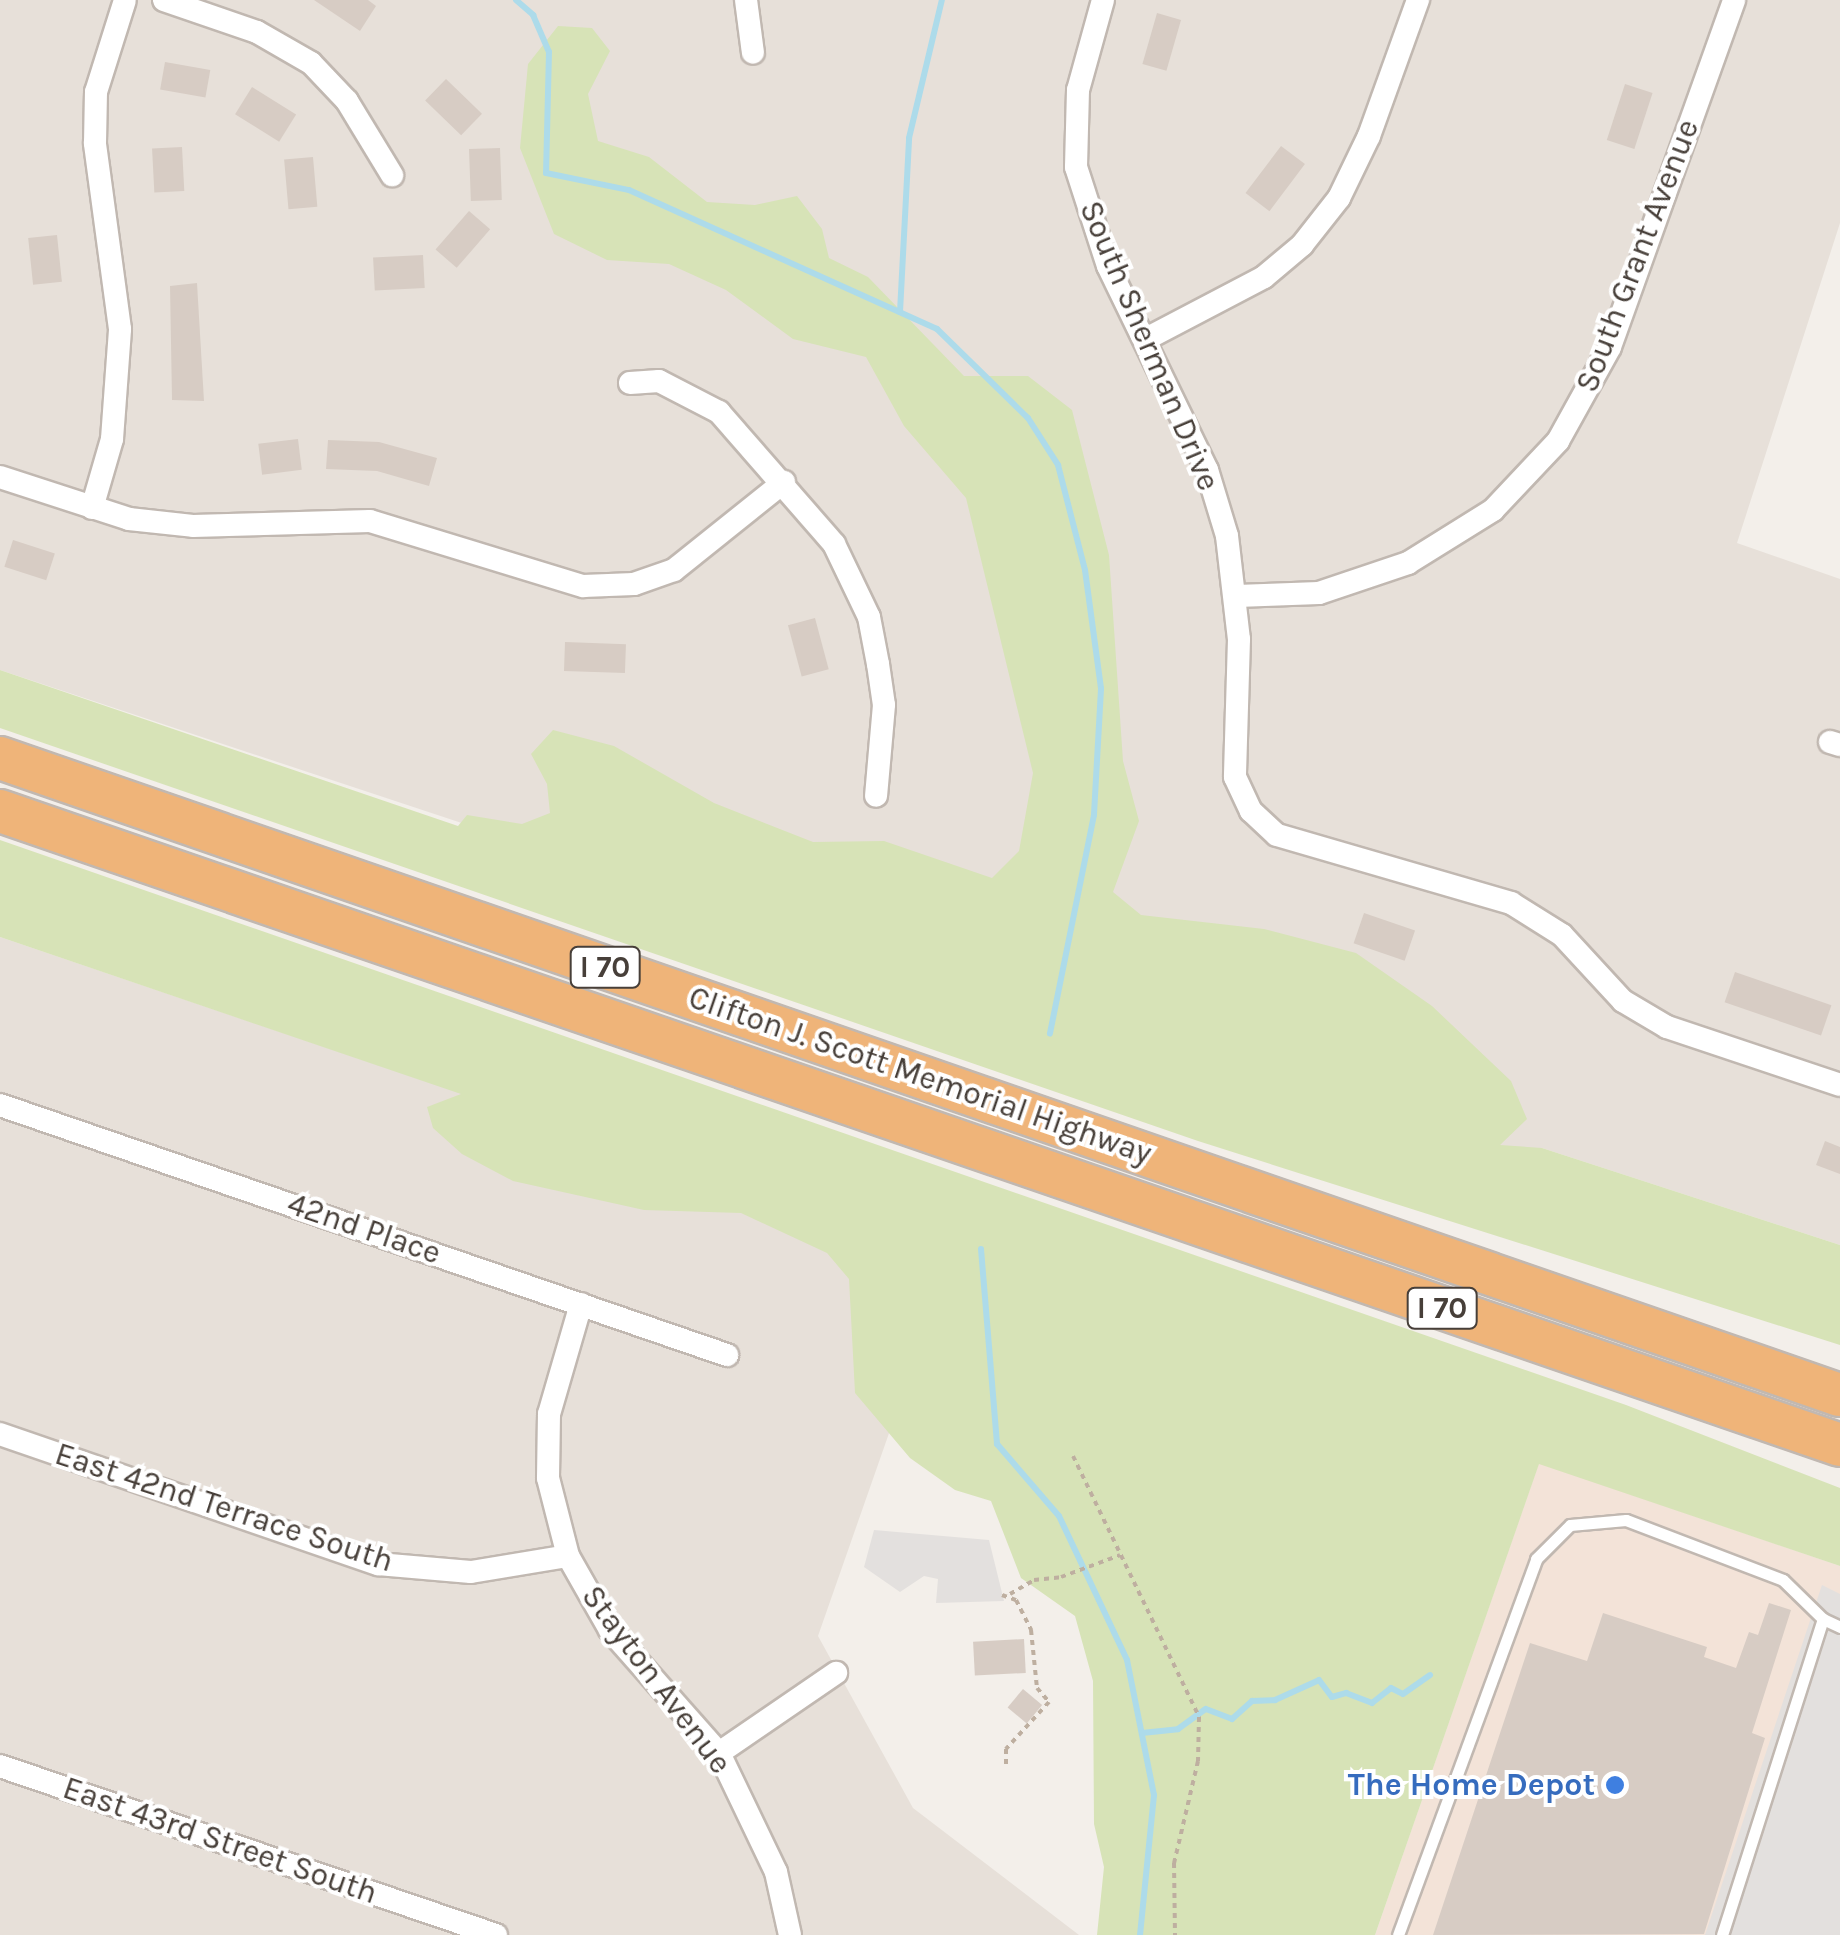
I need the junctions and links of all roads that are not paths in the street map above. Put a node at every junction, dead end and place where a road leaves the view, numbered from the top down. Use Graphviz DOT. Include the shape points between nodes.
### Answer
graph roads {
  1 [pos="124,0"];
  2 [pos="164,0"];
  3 [pos="746,0"];
  4 [pos="1104,0"];
  5 [pos="1418,0"];
  6 [pos="1734,0"];
  7 [pos="753,53"];
  8 [pos="392,175"];
  9 [pos="1146,339"];
  10 [pos="630,383"];
  11 [pos="0,477"];
  12 [pos="784,482"];
  13 [pos="92,508"];
  14 [pos="1237,596"];
  15 [pos="0,758"];
  16 [pos="876,796"];
  17 [pos="0,811"];
  18 [pos="1840,1085"];
  19 [pos="0,1105"];
  20 [pos="581,1304"];
  21 [pos="727,1355"];
  22 [pos="1750,1363"];
  23 [pos="1840,1373"];
  24 [pos="1840,1394"];
  25 [pos="0,1434"];
  26 [pos="1839,1445"];
  27 [pos="568,1556"];
  28 [pos="1823,1619"];
  29 [pos="1840,1627"];
  30 [pos="836,1672"];
  31 [pos="719,1752"];
  32 [pos="0,1766"];
  33 [pos="496,1935"];
  34 [pos="790,1935"];
  35 [pos="1398,1935"];
  36 [pos="1722,1935"];
  1 -- 13 [label="street" via="96,92 95,143 120,329 112,440"];
  2 -- 8 [label="street" via="257,32 311,63 347,100"];
  3 -- 7 [label="street"];
  4 -- 9 [label="street, South Sherman Drive" via="1078,90 1076,167 1108,266"];
  5 -- 9 [label="street" via="1339,198 1264,277"];
  6 -- 14 [label="street, South Grant Avenue" via="1610,347 1558,441 1493,510 1408,563 1318,592"];
  9 -- 14 [label="street, South Sherman Drive" via="1207,470"];
  10 -- 12 [label="street" via="658,382 719,412"];
  11 -- 13 [label="street"];
  12 -- 13 [label="street" via="674,570 634,584 583,586 370,522 193,526"];
  12 -- 16 [label="street" via="834,544 869,617 884,705"];
  14 -- 18 [label="street, South Sherman Drive" via="1235,778 1251,811 1278,835 1511,903 1562,936 1623,1001 1667,1027"];
  15 -- 22 [label="highway, Clifton J. Scott Memorial Highway / I 70"];
  17 -- 26 [label="highway, Clifton J. Scott Memorial Highway / I 70"];
  19 -- 20 [label="street, 42nd Place"];
  20 -- 21 [label="street, 42nd Place"];
  20 -- 27 [label="street, Stayton Avenue" via="548,1414 548,1478"];
  22 -- 23 [label="highway"];
  22 -- 24 [label="highway, Clifton J. Scott Memorial Highway / I 70"];
  25 -- 27 [label="street, East 42nd Terrace South" via="378,1564 471,1572"];
  27 -- 31 [label="street, Stayton Avenue" via="610,1630"];
  28 -- 29 [label="lane"];
  28 -- 35 [label="lane" via="1782,1580 1626,1520 1570,1526 1536,1559"];
  28 -- 36 [label="lane"];
  30 -- 31 [label="street"];
  31 -- 34 [label="street, Stayton Avenue" via="776,1872"];
  32 -- 33 [label="street, East 43rd Street South"];
}
